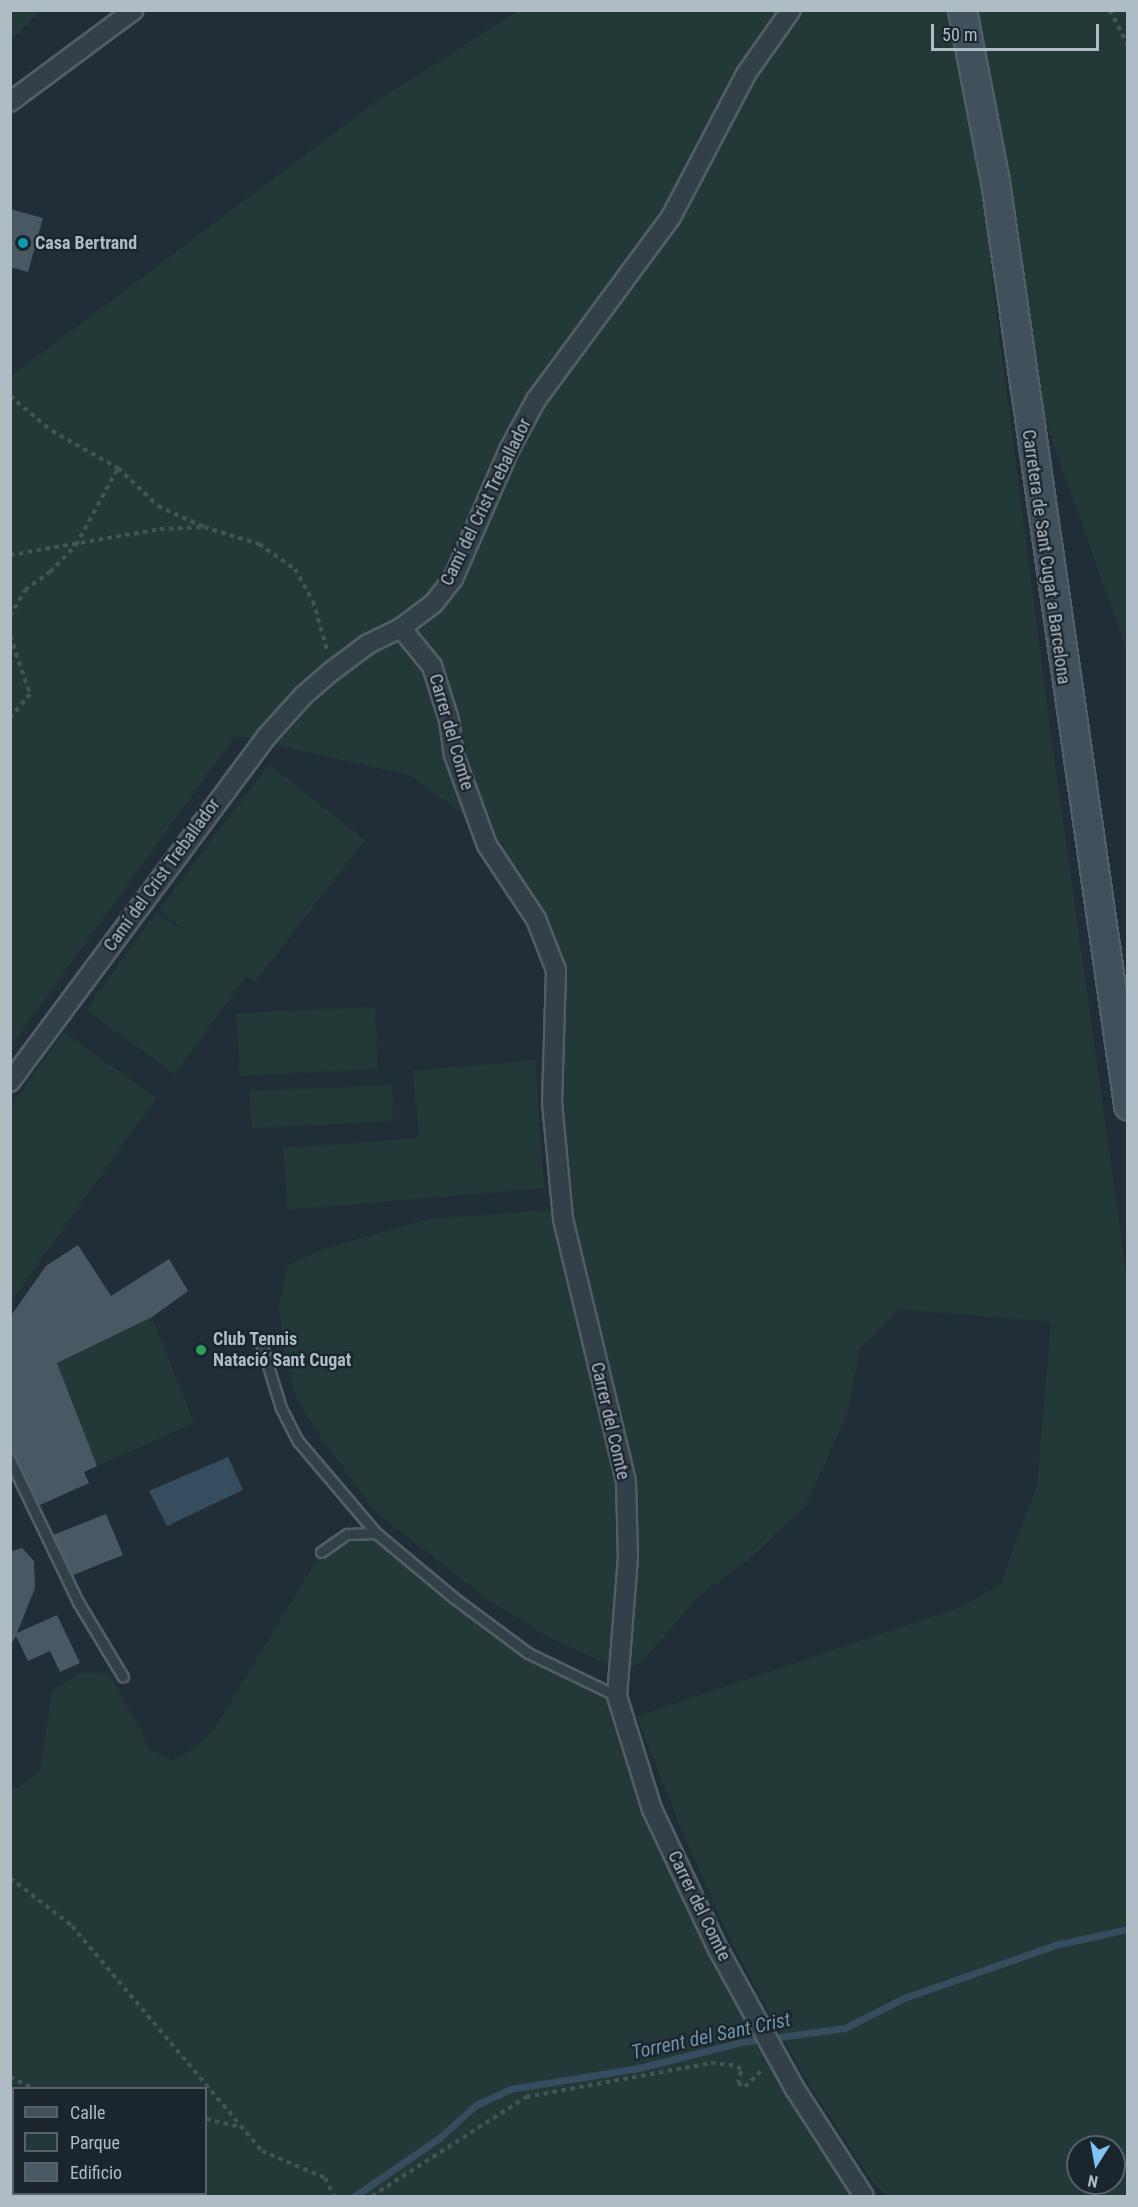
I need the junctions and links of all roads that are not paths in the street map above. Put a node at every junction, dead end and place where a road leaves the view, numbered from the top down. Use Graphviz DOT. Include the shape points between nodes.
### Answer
graph roads {
  1 [pos="134,10"];
  2 [pos="791,10"];
  3 [pos="952,10"];
  4 [pos="962,10"];
  5 [pos="971,46"];
  6 [pos="10,102"];
  7 [pos="401,628"];
  8 [pos="10,1082"];
  9 [pos="1128,1105"];
  10 [pos="261,1343"];
  11 [pos="10,1460"];
  12 [pos="376,1533"];
  13 [pos="321,1552"];
  14 [pos="123,1677"];
  15 [pos="617,1696"];
  16 [pos="864,2196"];
  1 -- 6 [label="street"];
  2 -- 7 [label="street, Camí del Crist Treballador" via="746,74 671,217 536,400 510,448 453,579 434,603"];
  3 -- 5 [label="main road"];
  4 -- 5 [label="main road, Carretera de Sant Cugat a Barcelona"];
  5 -- 9 [label="main road, Carretera de Sant Cugat a Barcelona" via="995,181"];
  7 -- 8 [label="street, Camí del Crist Treballador" via="368,644 332,671 266,737"];
  7 -- 15 [label="street, Carrer del Comte" via="432,666 449,720 454,755 487,845 536,919 556,970 552,1102 563,1219 626,1482 628,1557"];
  10 -- 12 [label="lane" via="281,1408 298,1442"];
  11 -- 14 [label="lane" via="78,1602"];
  12 -- 13 [label="lane" via="347,1534"];
  12 -- 15 [label="lane" via="528,1653"];
  15 -- 16 [label="street, Carrer del Comte" via="652,1809 718,1949 775,2052"];
}
